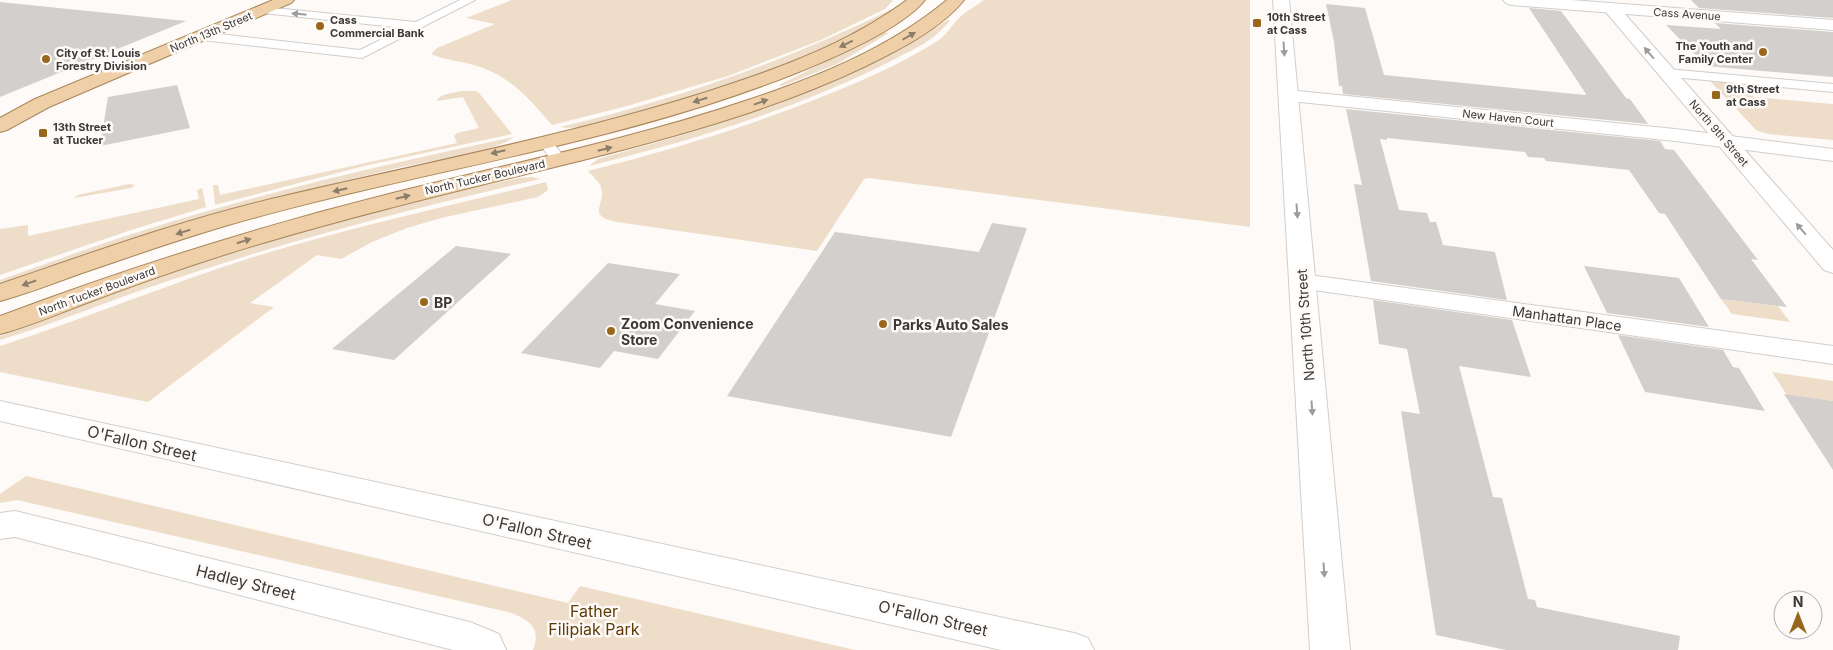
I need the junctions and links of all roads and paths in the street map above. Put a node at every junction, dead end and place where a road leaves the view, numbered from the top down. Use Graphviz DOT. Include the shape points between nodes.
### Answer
graph roads {
  1 [pos="286,0"];
  2 [pos="468,0"];
  3 [pos="917,0"];
  4 [pos="1280,0"];
  5 [pos="1511,0"];
  6 [pos="956,2"];
  7 [pos="1608,4"];
  8 [pos="263,10"];
  9 [pos="1833,25"];
  10 [pos="417,26"];
  11 [pos="202,36"];
  12 [pos="1667,73"];
  13 [pos="1833,88"];
  14 [pos="1288,96"];
  15 [pos="0,126"];
  16 [pos="1728,143"];
  17 [pos="552,151"];
  18 [pos="1833,155"];
  19 [pos="1833,266"];
  20 [pos="1302,282"];
  21 [pos="0,293"];
  22 [pos="0,326"];
  23 [pos="1833,355"];
  24 [pos="0,411"];
  25 [pos="0,526"];
  26 [pos="486,650"];
  27 [pos="1074,650"];
  28 [pos="1330,650"];
  1 -- 8 [label="main road, North 13th Street"];
  2 -- 10 [label="lane"];
  3 -- 17 [label="main road, North Tucker Boulevard, one-way" via="892,20 849,43 763,79 634,120"];
  4 -- 14 [label="street, North 10th Street, one-way"];
  5 -- 7 [label="street, Cass Avenue"];
  17 -- 6 [label="main road, North Tucker Boulevard, one-way" via="623,144 796,89 889,47"];
  7 -- 9 [label="street, Cass Avenue"];
  12 -- 7 [label="street, North 9th Street, one-way"];
  10 -- 8 [label="lane, one-way"];
  8 -- 11 [label="main road, North 13th Street"];
  10 -- 11 [label="lane" via="362,54"];
  11 -- 15 [label="main road, North 13th Street" via="34,107"];
  12 -- 13 [label="lane"];
  12 -- 16 [label="street, North 9th Street"];
  14 -- 16 [label="street, New Haven Court"];
  14 -- 20 [label="street, North 10th Street, one-way"];
  16 -- 18 [label="street, New Haven Court"];
  19 -- 16 [label="street, North 9th Street, one-way"];
  17 -- 21 [label="main road, North Tucker Boulevard, one-way" via="279,204 125,250"];
  22 -- 17 [label="main road, North Tucker Boulevard, one-way" via="118,282 272,233 415,194"];
  20 -- 23 [label="street, Manhattan Place"];
  20 -- 28 [label="street, North 10th Street, one-way"];
  24 -- 27 [label="street, O'Fallon Street"];
  25 -- 26 [label="street, Hadley Street" via="14,524 470,638 486,646"];
}
